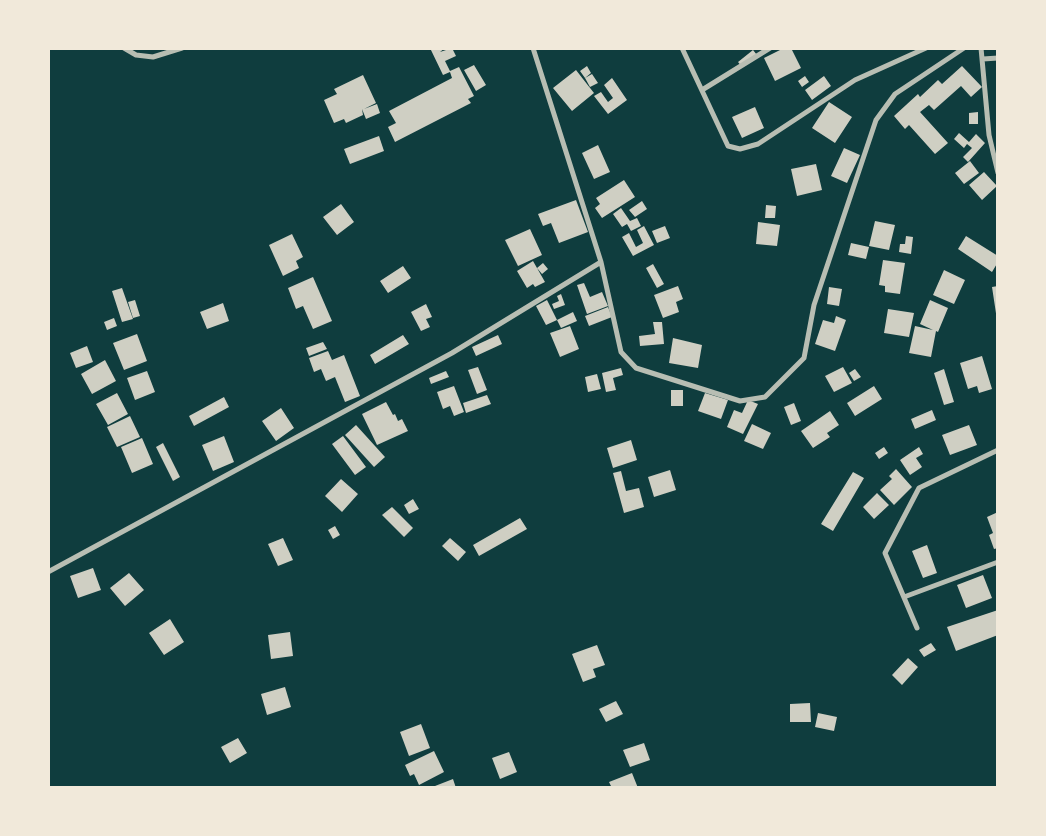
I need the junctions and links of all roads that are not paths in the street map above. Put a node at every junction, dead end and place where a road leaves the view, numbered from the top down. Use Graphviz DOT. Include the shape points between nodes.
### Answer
graph roads {
  1 [pos="124,48"];
  2 [pos="182,48"];
  3 [pos="533,48"];
  4 [pos="682,48"];
  5 [pos="770,48"];
  6 [pos="926,48"];
  7 [pos="964,48"];
  8 [pos="981,48"];
  9 [pos="983,58"];
  10 [pos="998,58"];
  11 [pos="702,90"];
  12 [pos="998,133"];
  13 [pos="989,135"];
  14 [pos="997,166"];
  15 [pos="998,173"];
  16 [pos="601,262"];
  17 [pos="998,450"];
  18 [pos="998,562"];
  19 [pos="48,572"];
  20 [pos="903,597"];
  21 [pos="917,628"];
  1 -- 2 [label="street" via="136,55 153,57"];
  3 -- 16 [label="street"];
  4 -- 11 [label="street"];
  5 -- 11 [label="street"];
  6 -- 11 [label="street" via="855,80 759,144 740,149 728,146"];
  7 -- 16 [label="street" via="895,94 876,120 814,305 804,358 765,397 740,401 636,368 621,352"];
  8 -- 9 [label="street"];
  9 -- 10 [label="street"];
  9 -- 13 [label="street"];
  12 -- 13 [label="street"];
  13 -- 14 [label="street"];
  14 -- 15 [label="street"];
  16 -- 19 [label="street" via="452,353"];
  17 -- 20 [label="street" via="919,488 885,553"];
  18 -- 20 [label="street"];
  20 -- 21 [label="street"];
}
